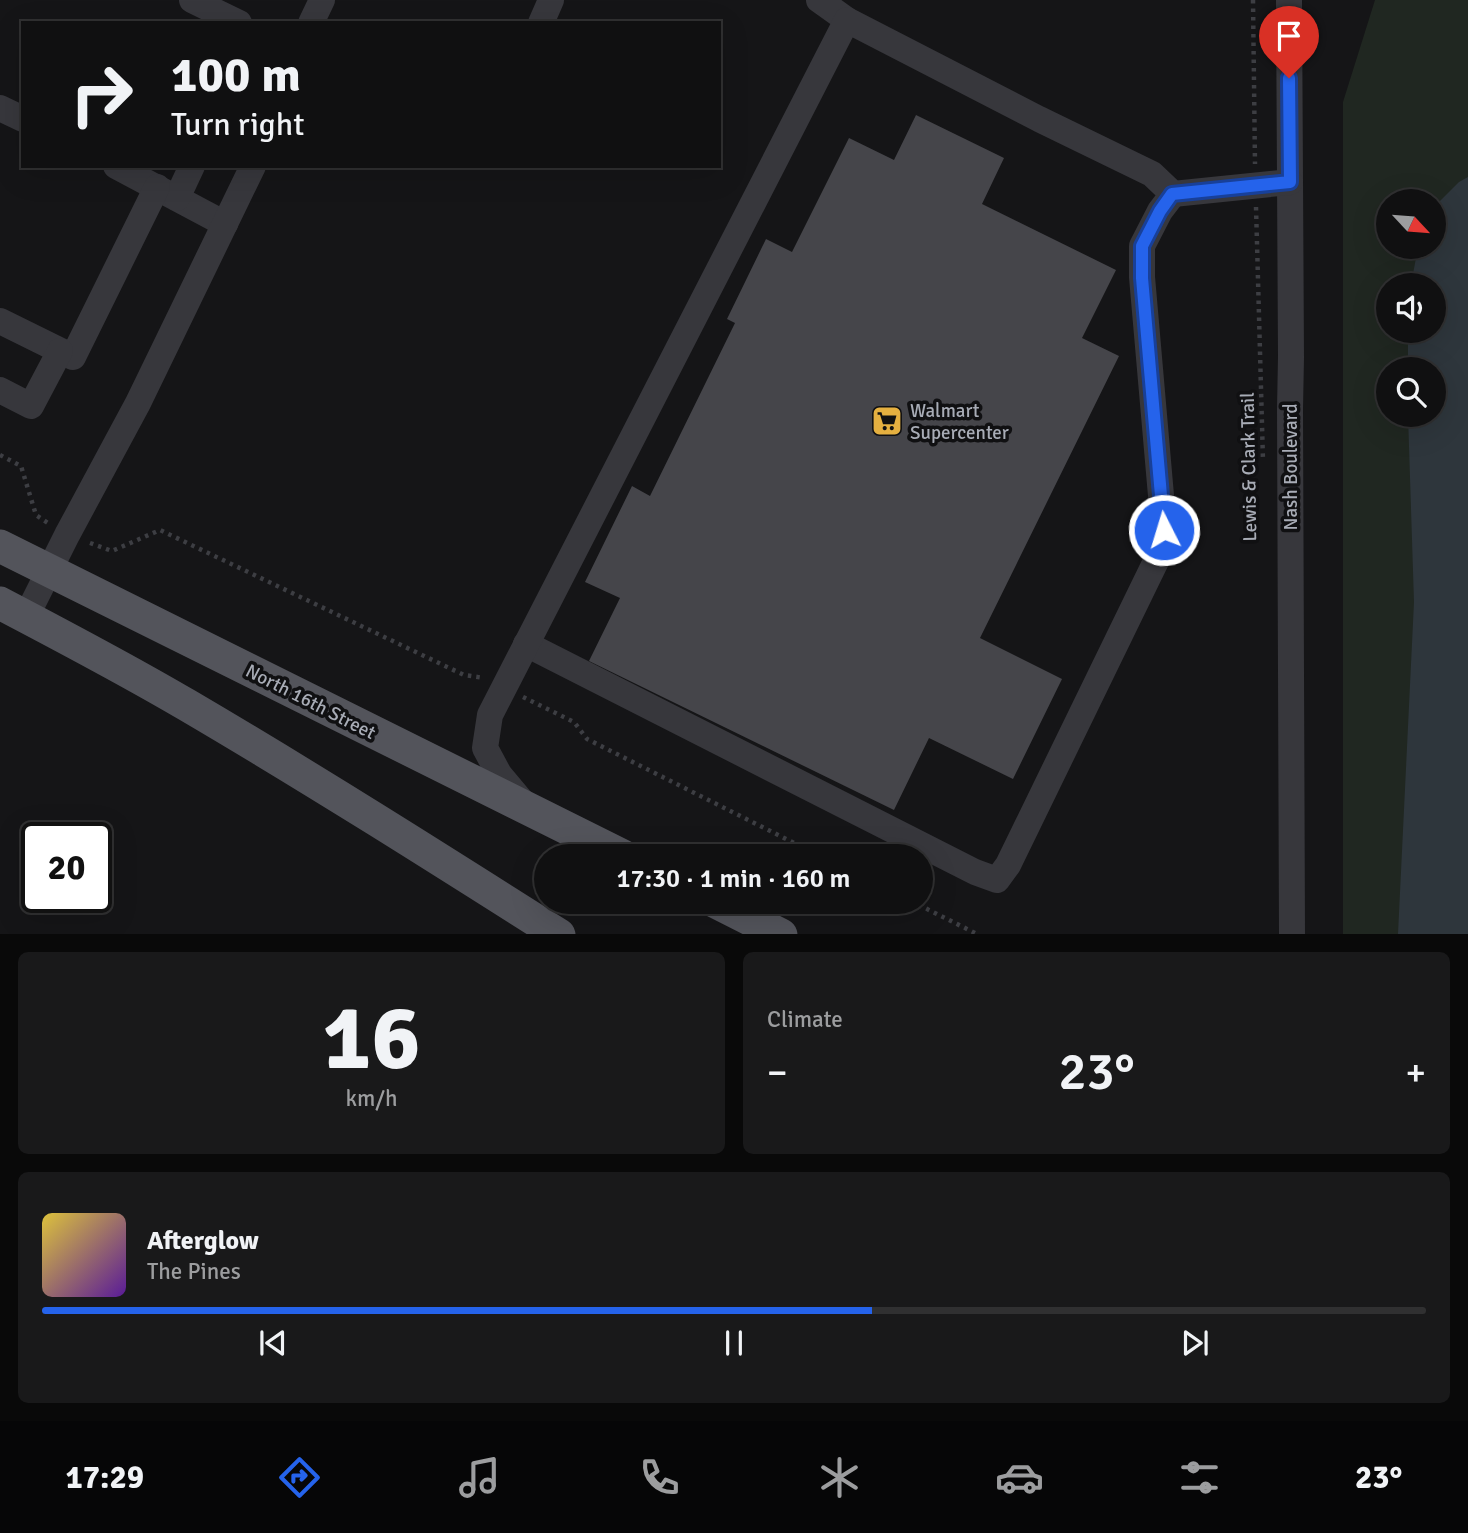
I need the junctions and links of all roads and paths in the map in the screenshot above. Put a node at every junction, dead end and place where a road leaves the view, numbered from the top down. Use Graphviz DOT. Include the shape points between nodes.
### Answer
graph roads {
  1 [pos="192,0"];
  2 [pos="322,0"];
  3 [pos="551,0"];
  4 [pos="819,0"];
  5 [pos="1253,0"];
  6 [pos="1289,0"];
  7 [pos="847,20"];
  8 [pos="235,21"];
  9 [pos="312,21"];
  10 [pos="542,21"];
  11 [pos="0,108"];
  12 [pos="21,118"];
  13 [pos="120,168"];
  14 [pos="190,168"];
  15 [pos="252,168"];
  16 [pos="1290,182"];
  17 [pos="1256,184"];
  18 [pos="167,192"];
  19 [pos="1172,194"];
  20 [pos="225,224"];
  21 [pos="0,321"];
  22 [pos="60,351"];
  23 [pos="0,390"];
  24 [pos="0,455"];
  25 [pos="1264,474"];
  26 [pos="67,535"];
  27 [pos="0,546"];
  28 [pos="50,570"];
  29 [pos="13,610"];
  30 [pos="526,644"];
  31 [pos="508,679"];
  32 [pos="528,809"];
  33 [pos="599,844"];
  34 [pos="796,844"];
  35 [pos="933,912"];
  36 [pos="740,914"];
  37 [pos="559,934"];
  38 [pos="781,934"];
  39 [pos="979,934"];
  40 [pos="1292,934"];
  1 -- 8 [label="street"];
  2 -- 9 [label="street"];
  3 -- 10 [label="street"];
  4 -- 7 [label="street"];
  5 -- 17 [label="path, Lewis & Clark Trail"];
  6 -- 16 [label="street, Nash Boulevard"];
  7 -- 19 [label="street" via="1152,174"];
  7 -- 30 [label="street"];
  11 -- 12 [label="street"];
  13 -- 18 [label="street"];
  14 -- 18 [label="street"];
  15 -- 20 [label="street"];
  16 -- 17 [label="street"];
  16 -- 40 [label="street, Nash Boulevard"];
  17 -- 19 [label="street"];
  17 -- 25 [label="path, Lewis & Clark Trail"];
  18 -- 20 [label="street"];
  18 -- 22 [label="street" via="73,357"];
  19 -- 30 [label="street" via="1142,246 1164,530 1157,559 997,880"];
  20 -- 26 [label="street" via="138,404"];
  21 -- 22 [label="street"];
  22 -- 23 [label="street" via="32,406"];
  24 -- 26 [label="path" via="22,466 36,515"];
  26 -- 28 [label="street"];
  26 -- 31 [label="path" via="112,551 160,530 464,675"];
  27 -- 28 [label="main road, North 16th Street"];
  28 -- 29 [label="street"];
  28 -- 32 [label="main road, North 16th Street"];
  29 -- 37 [label="main road" via="187,705"];
  30 -- 31 [label="street"];
  31 -- 32 [label="street" via="490,715 485,748 499,774"];
  31 -- 34 [label="path" via="573,722 587,739"];
  32 -- 33 [label="main road, North 16th Street"];
  35 -- 39 [label="path"];
  36 -- 38 [label="main road"];
}
